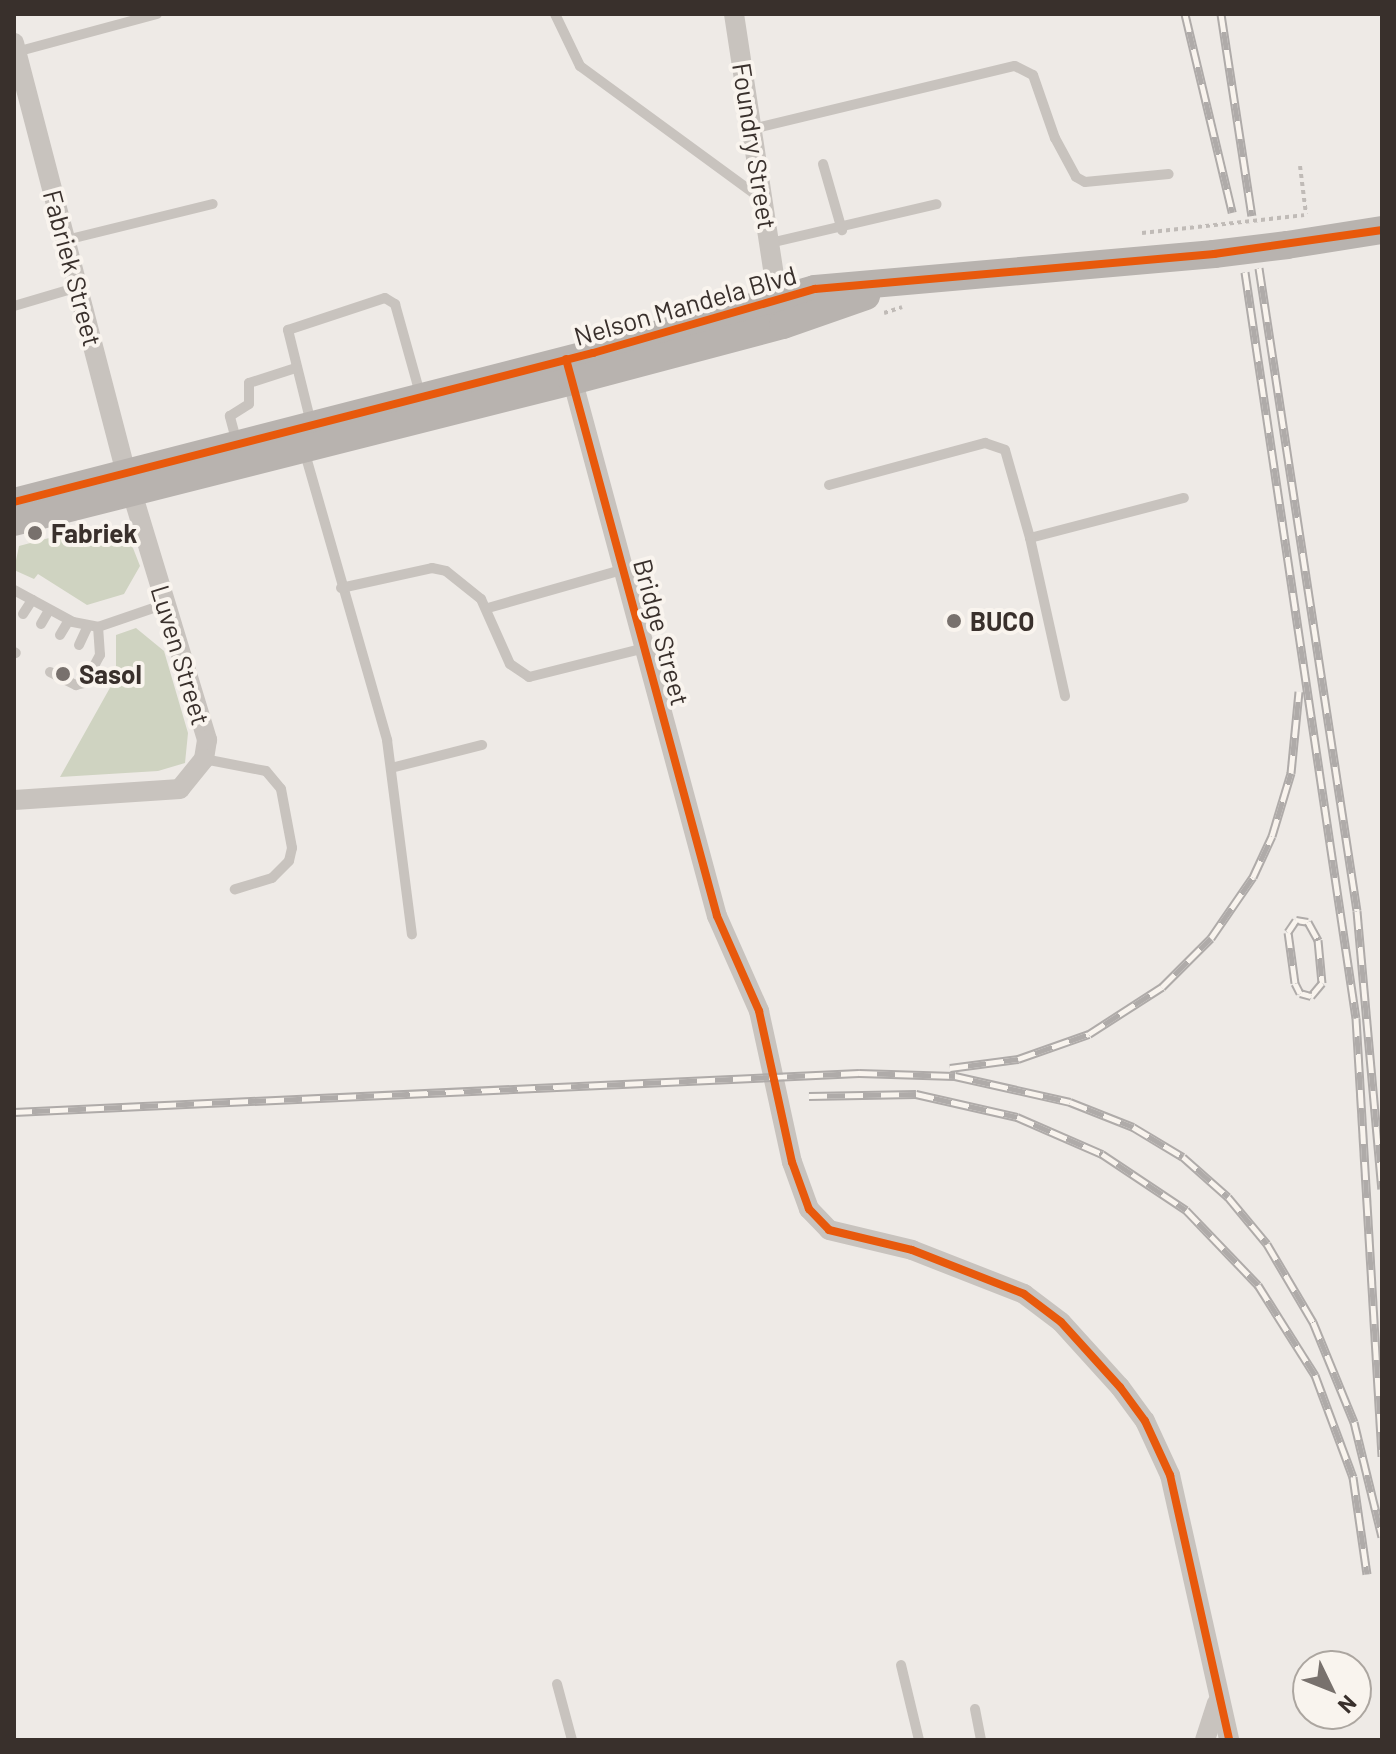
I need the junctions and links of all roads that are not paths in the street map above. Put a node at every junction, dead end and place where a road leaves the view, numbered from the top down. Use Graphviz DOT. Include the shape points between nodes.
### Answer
graph roads {
  1 [pos="157,14"];
  2 [pos="555,14"];
  3 [pos="734,14"];
  4 [pos="15,48"];
  5 [pos="752,129"];
  6 [pos="823,164"];
  7 [pos="1169,174"];
  8 [pos="763,200"];
  9 [pos="213,204"];
  10 [pos="937,204"];
  11 [pos="842,230"];
  12 [pos="1382,230"];
  13 [pos="66,240"];
  14 [pos="770,243"];
  15 [pos="78,287"];
  16 [pos="14,306"];
  17 [pos="780,312"];
  18 [pos="296,368"];
  19 [pos="569,370"];
  20 [pos="421,397"];
  21 [pos="308,437"];
  22 [pos="237,444"];
  23 [pos="129,483"];
  24 [pos="829,485"];
  25 [pos="1184,498"];
  26 [pos="14,502"];
  27 [pos="14,522"];
  28 [pos="1030,538"];
  29 [pos="625,569"];
  30 [pos="341,588"];
  31 [pos="15,592"];
  32 [pos="32,600"];
  33 [pos="165,604"];
  34 [pos="488,608"];
  35 [pos="49,610"];
  36 [pos="23,614"];
  37 [pos="69,620"];
  38 [pos="41,624"];
  39 [pos="93,627"];
  40 [pos="60,635"];
  41 [pos="79,645"];
  42 [pos="645,648"];
  43 [pos="58,673"];
  44 [pos="1065,696"];
  45 [pos="482,745"];
  46 [pos="204,759"];
  47 [pos="391,768"];
  48 [pos="14,800"];
  49 [pos="235,889"];
  50 [pos="412,934"];
  51 [pos="901,1665"];
  52 [pos="557,1684"];
  53 [pos="1217,1703"];
  54 [pos="975,1709"];
  55 [pos="572,1740"];
  56 [pos="919,1740"];
  57 [pos="981,1740"];
  58 [pos="1205,1740"];
  59 [pos="1229,1740"];
  1 -- 4 [label="lane"];
  2 -- 8 [label="lane" via="563,38 588,73"];
  3 -- 5 [label="street, Foundry Street"];
  4 -- 13 [label="street, Fabriek Street"];
  5 -- 7 [label="lane" via="1015,66 1033,75 1055,138 1076,177 1085,182"];
  5 -- 8 [label="street, Foundry Street"];
  6 -- 11 [label="lane"];
  8 -- 14 [label="street, Foundry Street"];
  9 -- 13 [label="lane"];
  10 -- 11 [label="lane"];
  11 -- 14 [label="lane"];
  12 -- 17 [label="street, Nelson Mandela Blvd, bridge" via="1214,254 910,283"];
  13 -- 15 [label="street, Fabriek Street"];
  14 -- 17 [label="street, Foundry Street"];
  15 -- 16 [label="lane"];
  15 -- 23 [label="street, Fabriek Street"];
  17 -- 19 [label="street, Nelson Mandela Blvd"];
  18 -- 20 [label="lane" via="286,335 293,324 385,298 395,304"];
  18 -- 21 [label="lane"];
  18 -- 22 [label="lane" via="249,383 249,404 230,416"];
  19 -- 20 [label="street, Nelson Mandela Blvd"];
  19 -- 21 [label="street, Nelson Mandela Blvd"];
  19 -- 29 [label="street, Bridge Street"];
  20 -- 21 [label="street, Nelson Mandela Blvd"];
  21 -- 22 [label="street, Nelson Mandela Blvd"];
  21 -- 23 [label="street, Nelson Mandela Blvd"];
  21 -- 30 [label="lane"];
  22 -- 23 [label="street, Nelson Mandela Blvd"];
  23 -- 26 [label="street, Nelson Mandela Blvd"];
  23 -- 27 [label="street, Nelson Mandela Blvd"];
  23 -- 33 [label="street, Luven Street"];
  24 -- 28 [label="lane" via="996,444 1005,450"];
  25 -- 28 [label="lane"];
  28 -- 44 [label="lane"];
  29 -- 34 [label="lane"];
  29 -- 42 [label="street, Bridge Street"];
  30 -- 34 [label="lane" via="432,568 466,583"];
  30 -- 47 [label="lane"];
  31 -- 32 [label="lane"];
  32 -- 35 [label="lane"];
  32 -- 36 [label="lane"];
  33 -- 39 [label="lane"];
  33 -- 46 [label="street, Luven Street" via="207,740"];
  34 -- 42 [label="lane" via="510,664 524,676"];
  35 -- 37 [label="lane"];
  35 -- 38 [label="lane"];
  37 -- 39 [label="lane"];
  37 -- 40 [label="lane"];
  39 -- 41 [label="lane"];
  39 -- 43 [label="lane" via="100,655 85,683"];
  42 -- 53 [label="street, Bridge Street" via="717,916 759,1011 792,1162 818,1222 839,1233 912,1250 1024,1294 1087,1349 1145,1421 1170,1475"];
  45 -- 47 [label="lane"];
  46 -- 48 [label="street, Luven Street" via="180,789"];
  46 -- 49 [label="lane" via="266,771 281,789 292,848 289,861 272,878"];
  47 -- 50 [label="lane"];
  51 -- 56 [label="lane"];
  52 -- 55 [label="lane"];
  53 -- 58 [label="street"];
  53 -- 59 [label="street, Bridge Street"];
  54 -- 57 [label="lane"];
}
